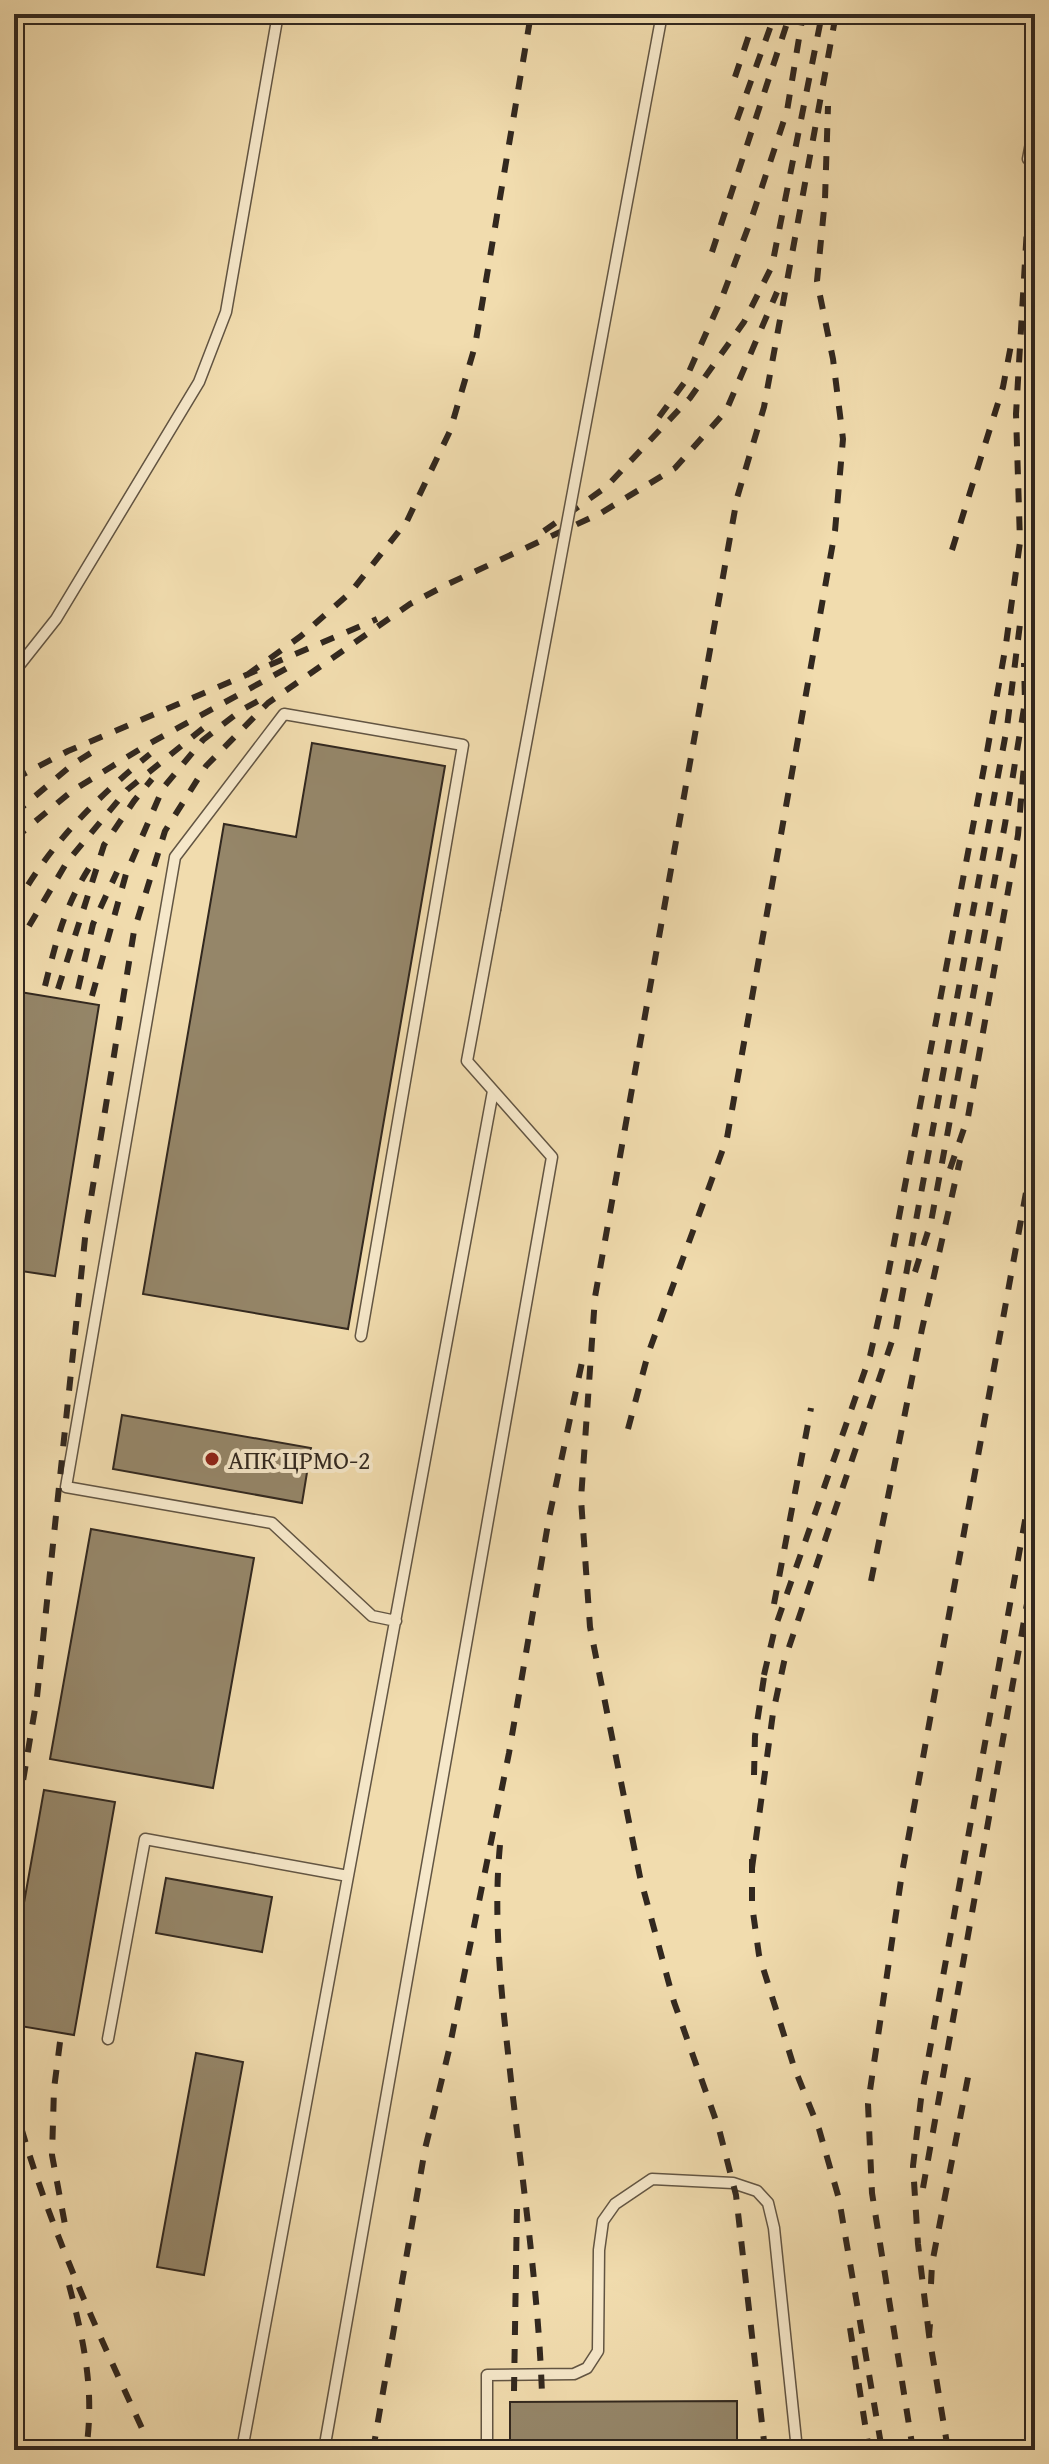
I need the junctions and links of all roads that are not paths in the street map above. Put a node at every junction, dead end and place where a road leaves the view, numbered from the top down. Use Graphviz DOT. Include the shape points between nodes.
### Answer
graph roads {
  1 [pos="278,14"];
  2 [pos="662,14"];
  3 [pos="1035,122"];
  4 [pos="1035,160"];
  5 [pos="14,672"];
  6 [pos="493,1091"];
  7 [pos="361,1336"];
  8 [pos="396,1621"];
  9 [pos="348,1876"];
  10 [pos="108,2039"];
  11 [pos="242,2450"];
  12 [pos="324,2450"];
  13 [pos="487,2450"];
  14 [pos="797,2450"];
  1 -- 5 [label="lane" via="226,312 199,382 56,619"];
  2 -- 6 [label="lane, bridge" via="467,1061"];
  3 -- 4 [label="lane" via="1028,159"];
  6 -- 8 [label="lane"];
  6 -- 12 [label="lane" via="552,1157"];
  7 -- 8 [label="lane" via="463,745 284,714 175,857 66,1487 272,1523 372,1616"];
  8 -- 9 [label="lane"];
  9 -- 10 [label="lane" via="145,1839"];
  9 -- 11 [label="lane"];
  13 -- 14 [label="lane" via="487,2375 574,2374 587,2368 598,2351 603,2221 615,2204 652,2179 733,2183 757,2191 768,2203"];
}
